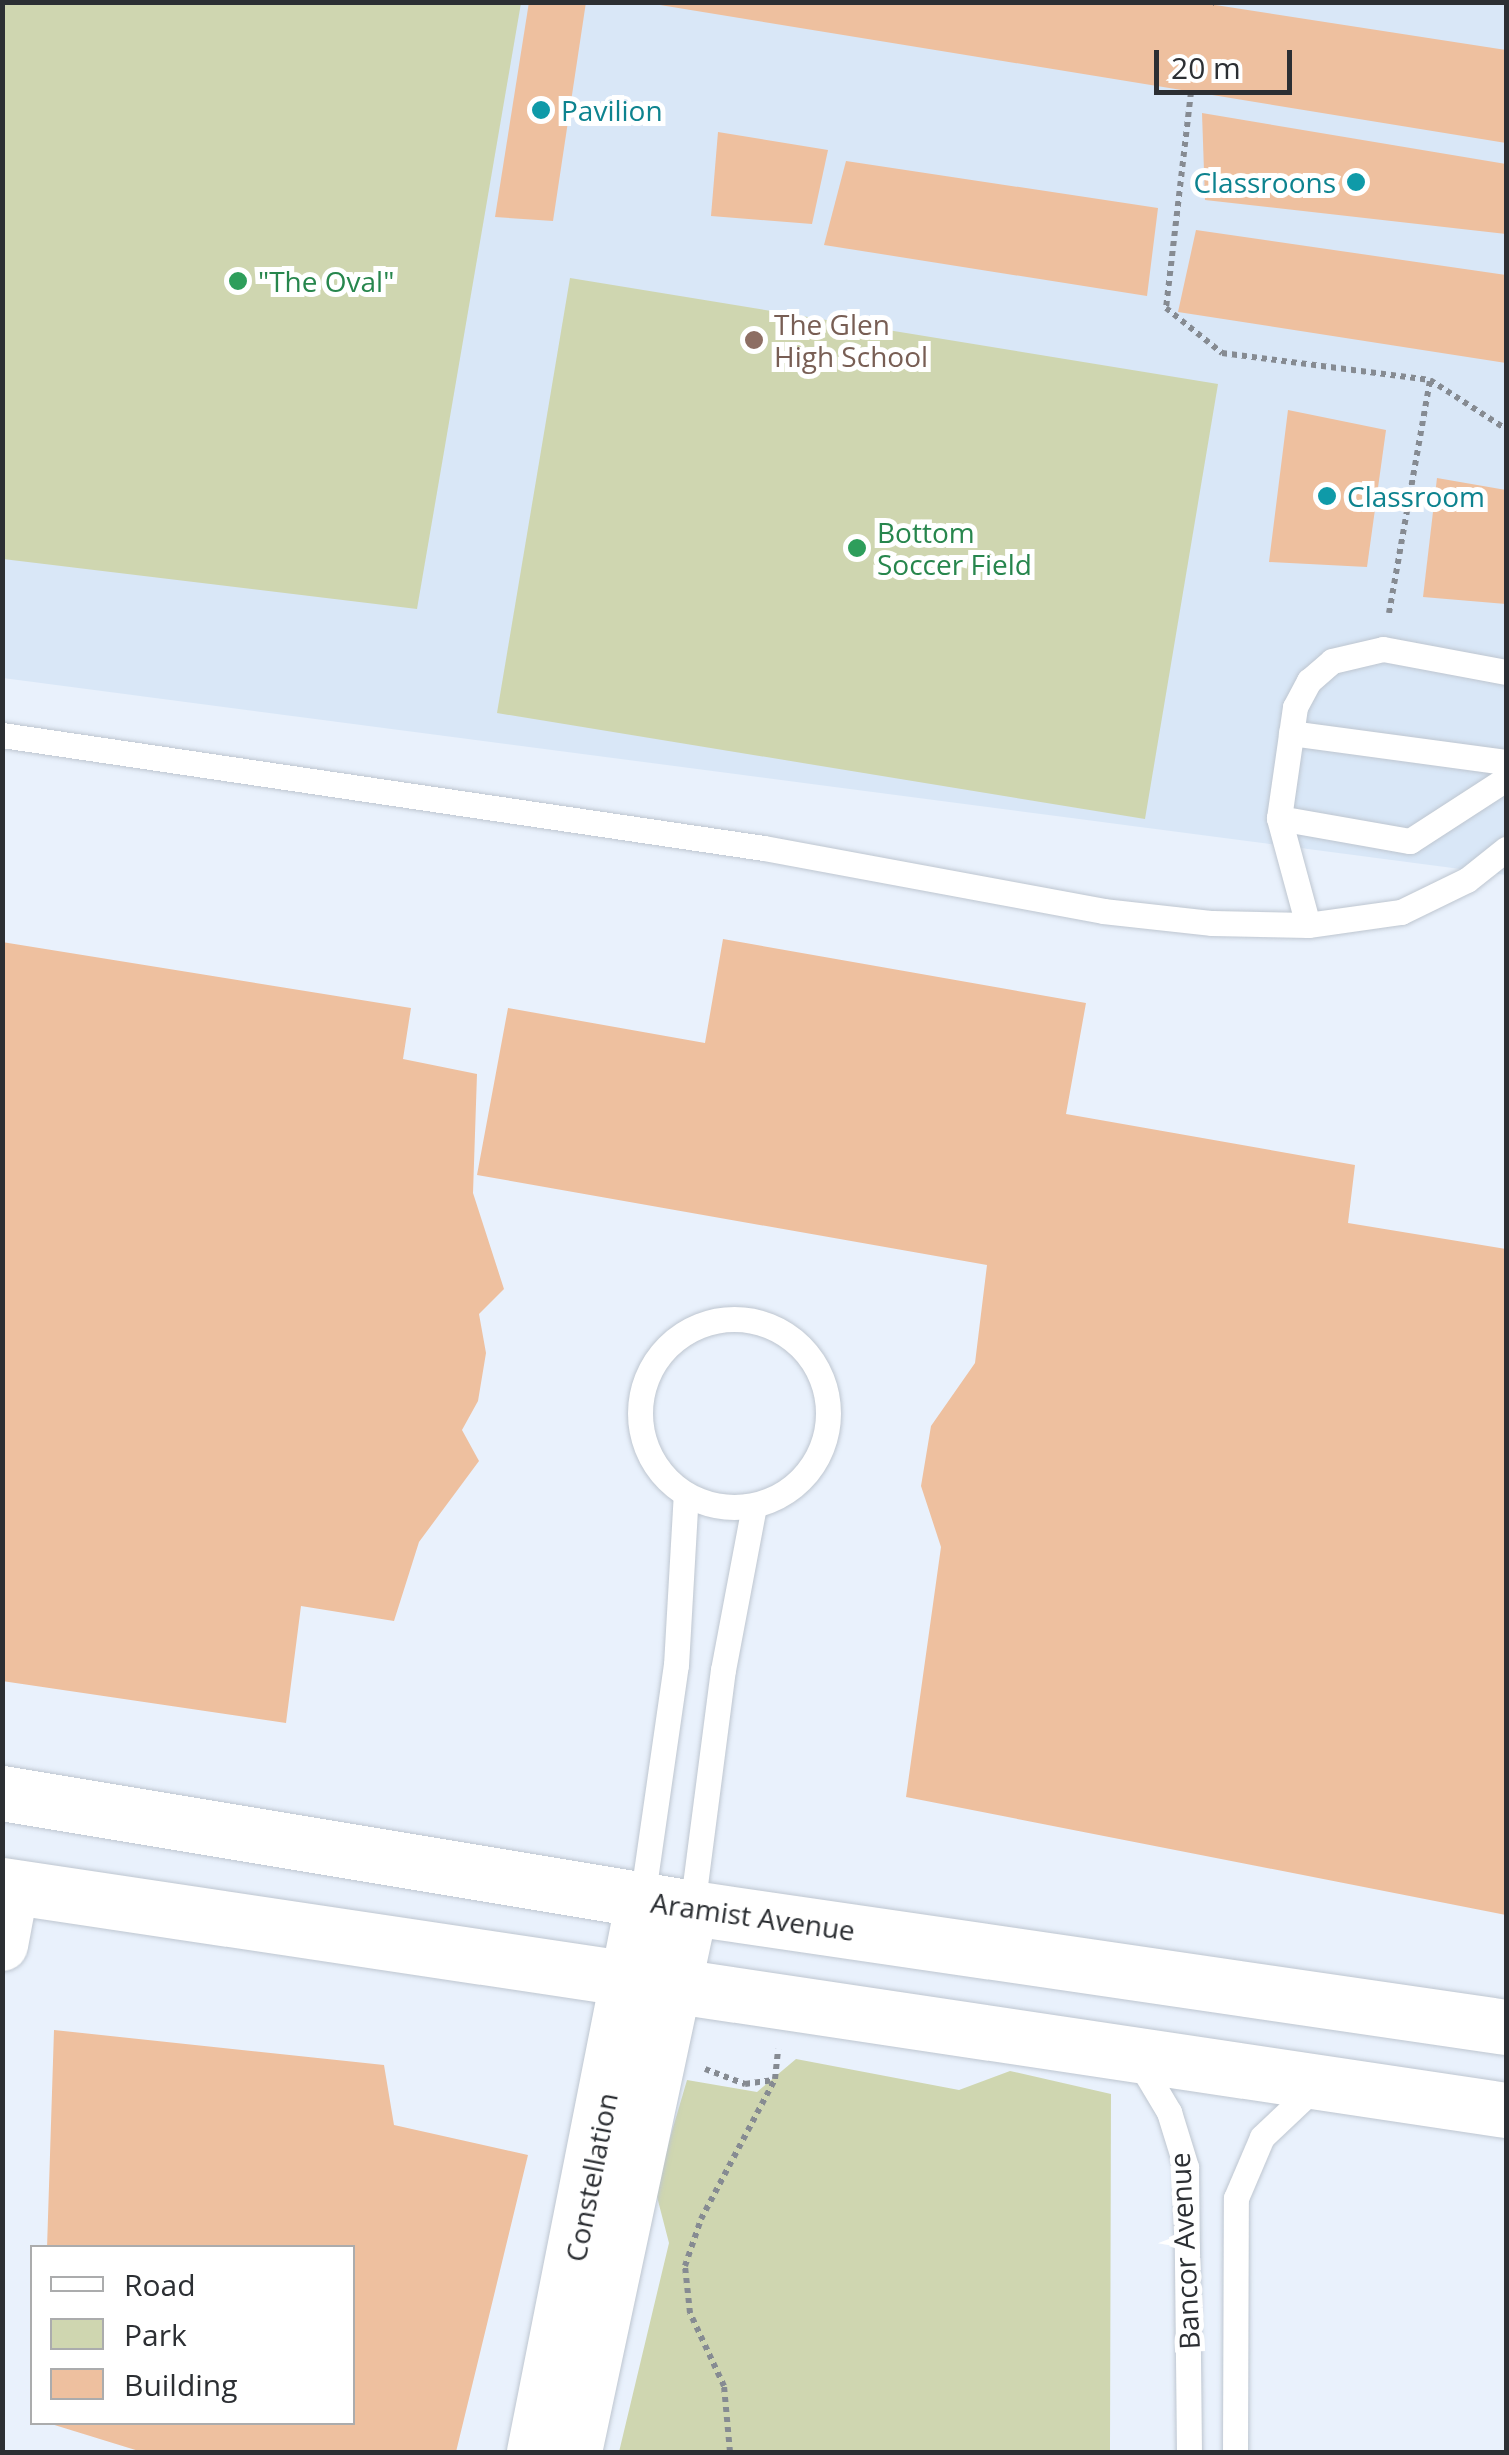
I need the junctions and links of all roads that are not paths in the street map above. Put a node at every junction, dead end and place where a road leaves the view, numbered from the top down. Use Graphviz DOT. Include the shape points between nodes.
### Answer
graph roads {
  1 [pos="1506,672"];
  2 [pos="1292,734"];
  3 [pos="2,735"];
  4 [pos="1506,762"];
  5 [pos="1506,779"];
  6 [pos="1279,818"];
  7 [pos="1506,849"];
  8 [pos="1308,926"];
  9 [pos="686,1494"];
  10 [pos="754,1506"];
  11 [pos="676,1666"];
  12 [pos="723,1670"];
  13 [pos="2,1793"];
  14 [pos="8,1886"];
  15 [pos="667,1904"];
  16 [pos="2,1945"];
  17 [pos="649,1986"];
  18 [pos="1506,2026"];
  19 [pos="1138,2060"];
  20 [pos="1316,2086"];
  21 [pos="1506,2110"];
  22 [pos="533,2452"];
  23 [pos="576,2452"];
  24 [pos="1190,2452"];
  25 [pos="1235,2452"];
  1 -- 2 [label="lane" via="1383,649 1332,661 1309,682"];
  2 -- 4 [label="lane"];
  2 -- 6 [label="lane"];
  3 -- 8 [label="lane" via="783,851 1103,911"];
  5 -- 6 [label="lane" via="1410,841"];
  6 -- 8 [label="lane"];
  7 -- 8 [label="lane" via="1467,880 1401,912"];
  9 -- 10 [label="lane" via="707,1504"];
  9 -- 10 [label="lane" via="650,1459 642,1436 642,1386 669,1344 689,1329 712,1320 750,1320 785,1332 804,1348 819,1369 830,1417 825,1442 806,1474"];
  9 -- 11 [label="lane"];
  10 -- 12 [label="lane"];
  11 -- 12 [label="lane"];
  11 -- 15 [label="lane"];
  12 -- 15 [label="lane"];
  13 -- 15 [label="street, Aramist Avenue"];
  14 -- 16 [label="street"];
  14 -- 17 [label="street"];
  15 -- 17 [label="street, Constellation"];
  15 -- 18 [label="street, Aramist Avenue"];
  17 -- 19 [label="street"];
  17 -- 22 [label="street, Constellation"];
  17 -- 23 [label="street, Constellation" via="657,2059"];
  19 -- 20 [label="street"];
  19 -- 24 [label="lane, Bancor Avenue" via="1169,2112 1186,2167"];
  20 -- 21 [label="street"];
  20 -- 25 [label="lane, Bancor Avenue" via="1262,2137 1238,2187"];
}
